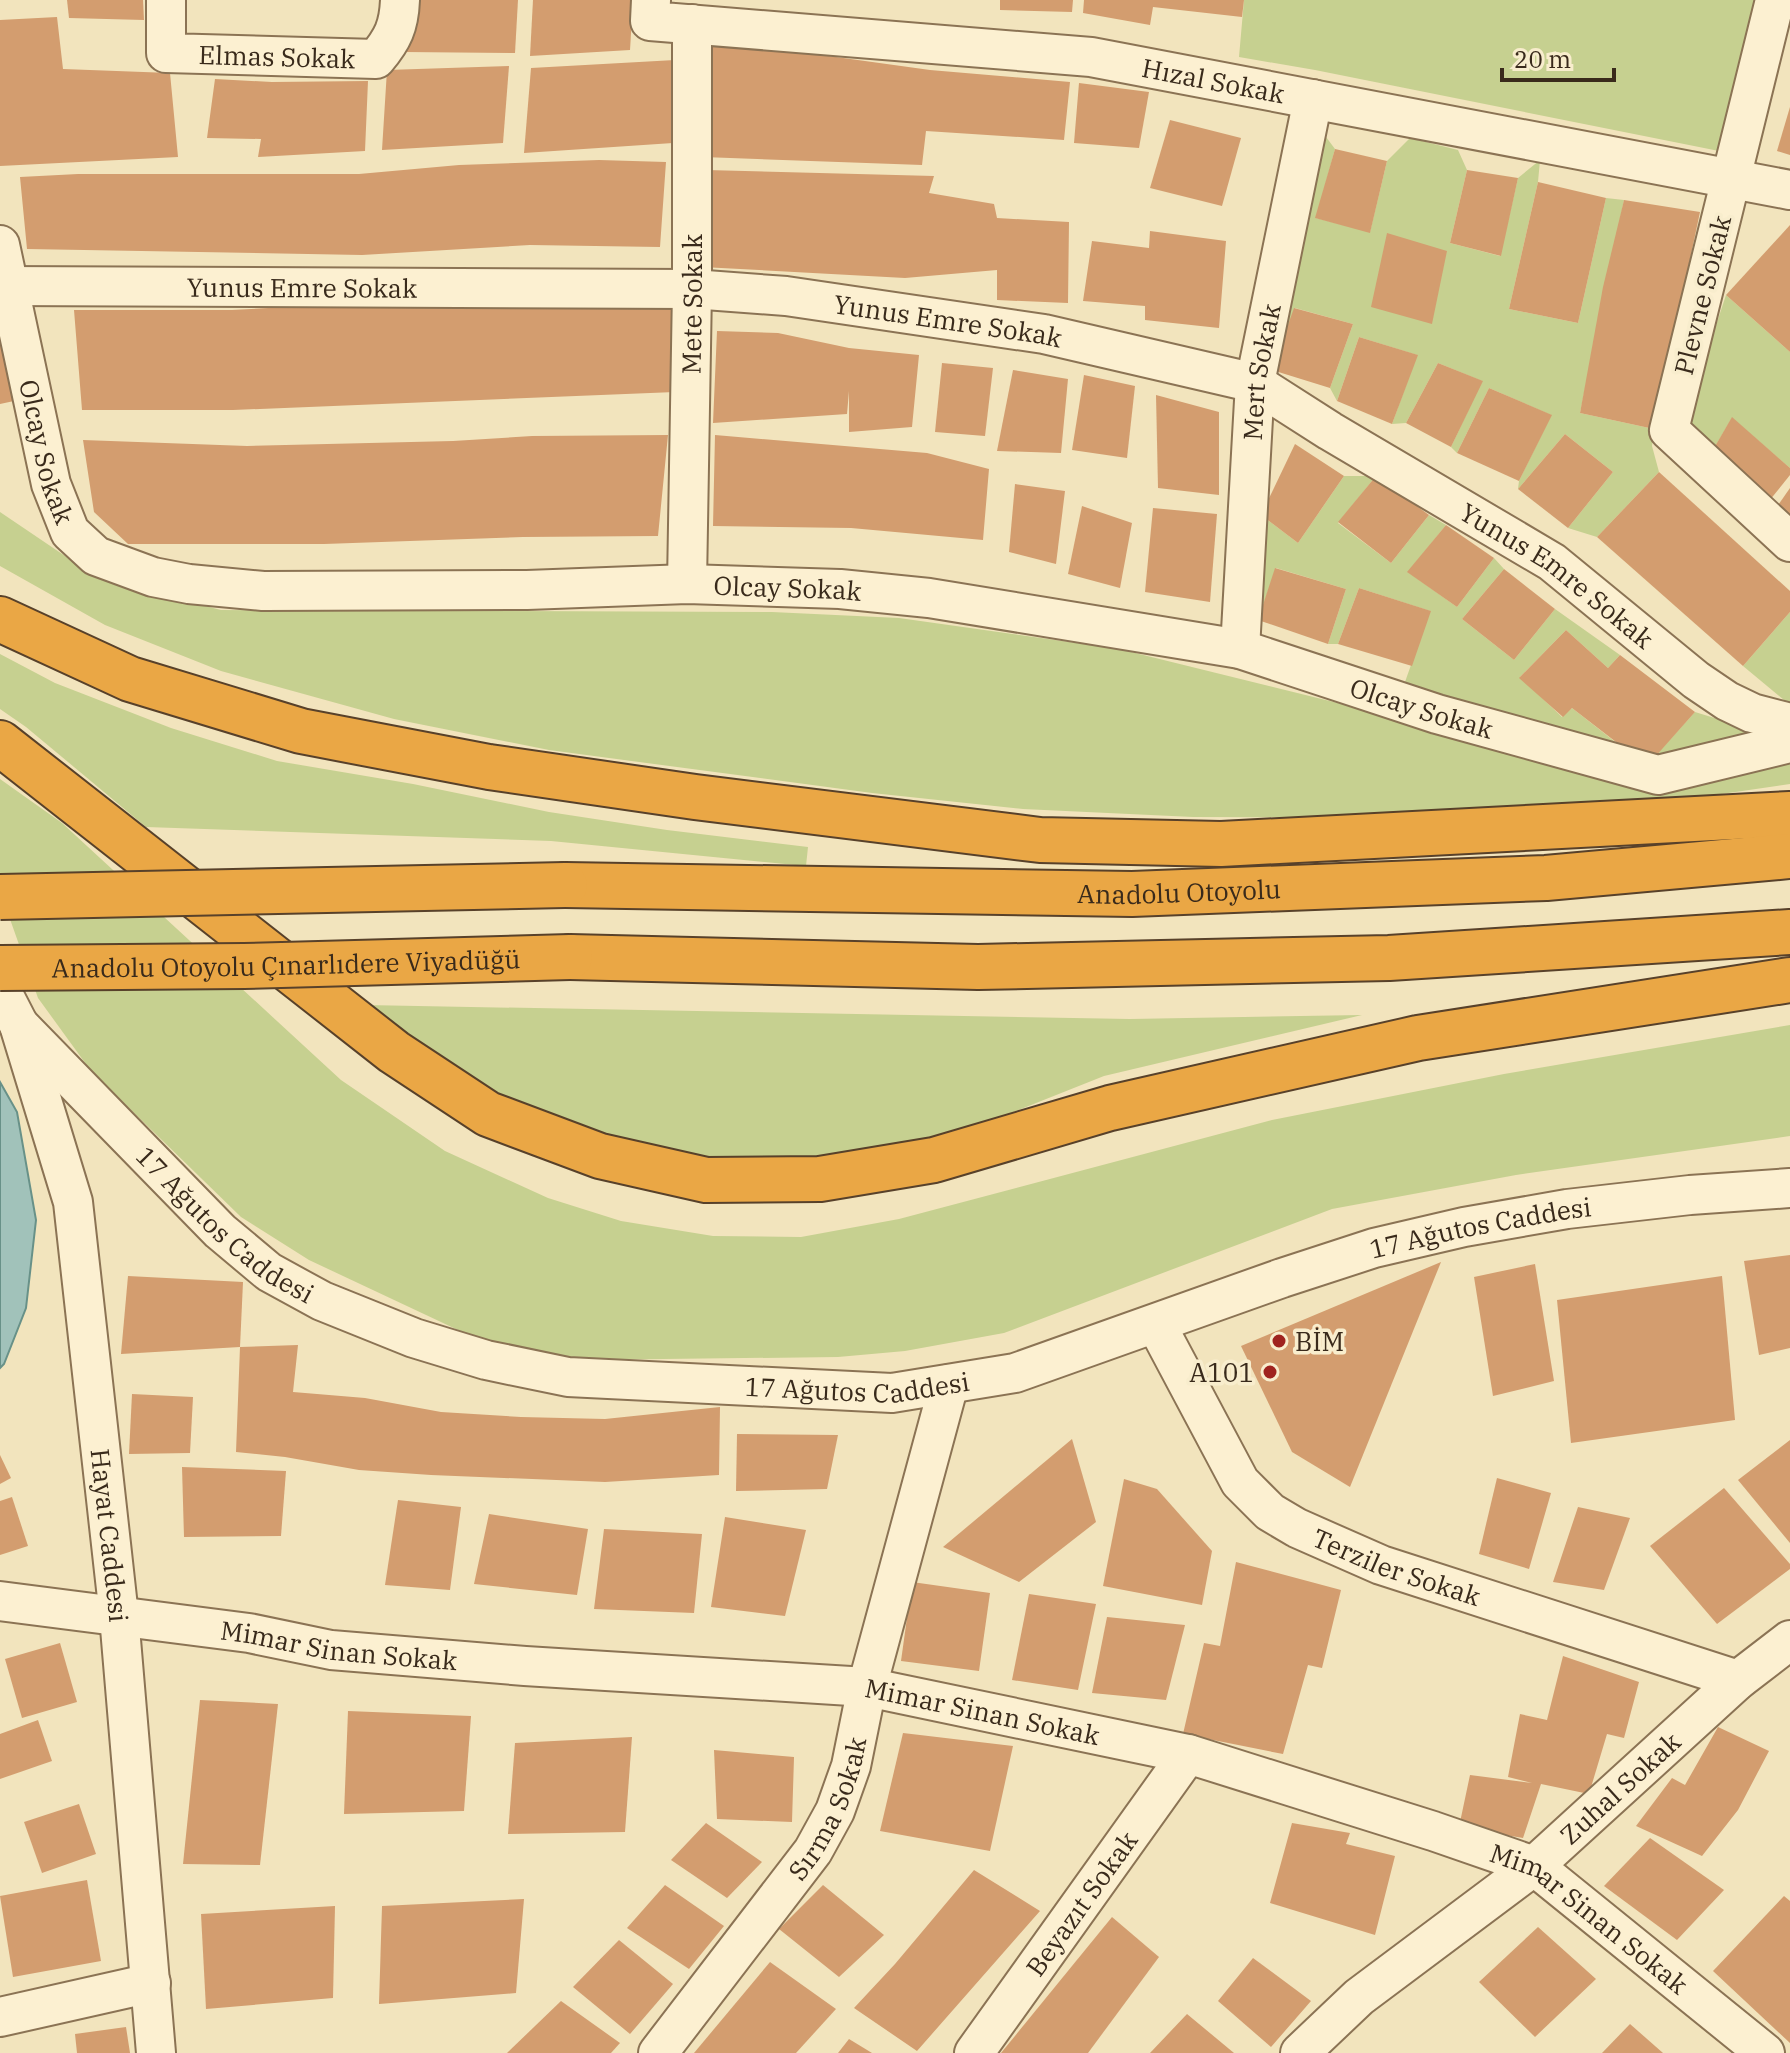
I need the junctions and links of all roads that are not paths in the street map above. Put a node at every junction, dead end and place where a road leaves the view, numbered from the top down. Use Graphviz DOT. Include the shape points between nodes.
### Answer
graph roads {
  1 [pos="166,0"];
  2 [pos="400,0"];
  3 [pos="651,0"];
  4 [pos="1775,0"];
  5 [pos="692,24"];
  6 [pos="1313,99"];
  7 [pos="1731,180"];
  8 [pos="1790,190"];
  9 [pos="0,245"];
  10 [pos="4,286"];
  11 [pos="692,289"];
  12 [pos="1255,383"];
  13 [pos="1790,542"];
  14 [pos="687,584"];
  15 [pos="0,619"];
  16 [pos="1240,649"];
  17 [pos="1790,723"];
  18 [pos="0,743"];
  19 [pos="1790,743"];
  20 [pos="1790,814"];
  21 [pos="1790,856"];
  22 [pos="0,897"];
  23 [pos="1790,932"];
  24 [pos="0,968"];
  25 [pos="1790,980"];
  26 [pos="0,988"];
  27 [pos="19,1025"];
  28 [pos="1790,1188"];
  29 [pos="1156,1324"];
  30 [pos="949,1384"];
  31 [pos="0,1601"];
  32 [pos="119,1616"];
  33 [pos="1790,1640"];
  34 [pos="1738,1680"];
  35 [pos="867,1687"];
  36 [pos="1188,1754"];
  37 [pos="1534,1866"];
  38 [pos="151,1983"];
  39 [pos="0,2017"];
  40 [pos="156,2053"];
  41 [pos="658,2053"];
  42 [pos="974,2053"];
  43 [pos="1300,2053"];
  44 [pos="1765,2053"];
  1 -- 2 [label="street, Elmas Sokak" via="166,53 376,59 400,20"];
  3 -- 5 [label="street, Hızal Sokak" via="650,21"];
  4 -- 7 [label="street, Plevne Sokak"];
  5 -- 6 [label="street, Hızal Sokak" via="1091,57"];
  5 -- 11 [label="street, Mete Sokak"];
  6 -- 7 [label="street, Hızal Sokak"];
  6 -- 12 [label="street, Mert Sokak"];
  7 -- 8 [label="street, Hızal Sokak"];
  7 -- 13 [label="street, Plevne Sokak" via="1669,430"];
  9 -- 10 [label="street, Olcay Sokak"];
  10 -- 11 [label="street, Yunus Emre Sokak"];
  10 -- 14 [label="street, Olcay Sokak" via="59,508 70,532 96,556 153,577 263,591"];
  11 -- 12 [label="street, Yunus Emre Sokak" via="786,296 1044,334"];
  11 -- 14 [label="street, Mete Sokak"];
  12 -- 16 [label="street, Mert Sokak"];
  12 -- 17 [label="street, Yunus Emre Sokak" via="1552,562 1727,701"];
  14 -- 16 [label="street, Olcay Sokak" via="929,598"];
  15 -- 20 [label="highway" via="130,679 301,731 489,767 1040,840 1221,844"];
  16 -- 19 [label="street, Olcay Sokak" via="1437,714 1658,775"];
  18 -- 25 [label="highway" via="394,1052 488,1114 600,1156 706,1180 820,1179 934,1160 1110,1108 1418,1038"];
  21 -- 22 [label="highway, Anadolu Otoyolu, bridge" via="1546,878 1132,894 565,885"];
  23 -- 24 [label="highway, Anadolu Otoyolu Çınarlıdere Viyadüğü, bridge" via="1389,958 994,966 570,957"];
  26 -- 27 [label="street"];
  27 -- 30 [label="street, 17 Ağutos Caddesi" via="220,1231 269,1272 322,1301 414,1338 568,1377 892,1393"];
  27 -- 32 [label="street, Hayat Caddesi" via="73,1202"];
  28 -- 29 [label="street, 17 Ağutos Caddesi" via="1567,1209 1464,1227 1374,1248"];
  29 -- 30 [label="street, 17 Ağutos Caddesi" via="1015,1373"];
  29 -- 34 [label="street, Terziler Sokak" via="1240,1482 1270,1512 1381,1565"];
  30 -- 35 [label="street, Sırma Sokak"];
  31 -- 32 [label="street, Mimar Sinan Sokak"];
  32 -- 35 [label="street, Mimar Sinan Sokak" via="331,1650"];
  32 -- 38 [label="street, Hayat Caddesi"];
  33 -- 34 [label="street, Zuhal Sokak"];
  34 -- 37 [label="street, Zuhal Sokak"];
  35 -- 36 [label="street, Mimar Sinan Sokak"];
  35 -- 41 [label="street, Sırma Sokak" via="851,1766 813,1851"];
  36 -- 37 [label="street, Mimar Sinan Sokak"];
  36 -- 42 [label="street, Beyazıt Sokak"];
  37 -- 43 [label="street, Zuhal Sokak" via="1359,1997"];
  37 -- 44 [label="street, Mimar Sinan Sokak"];
  38 -- 39 [label="street"];
  38 -- 40 [label="street, Hayat Caddesi"];
}
